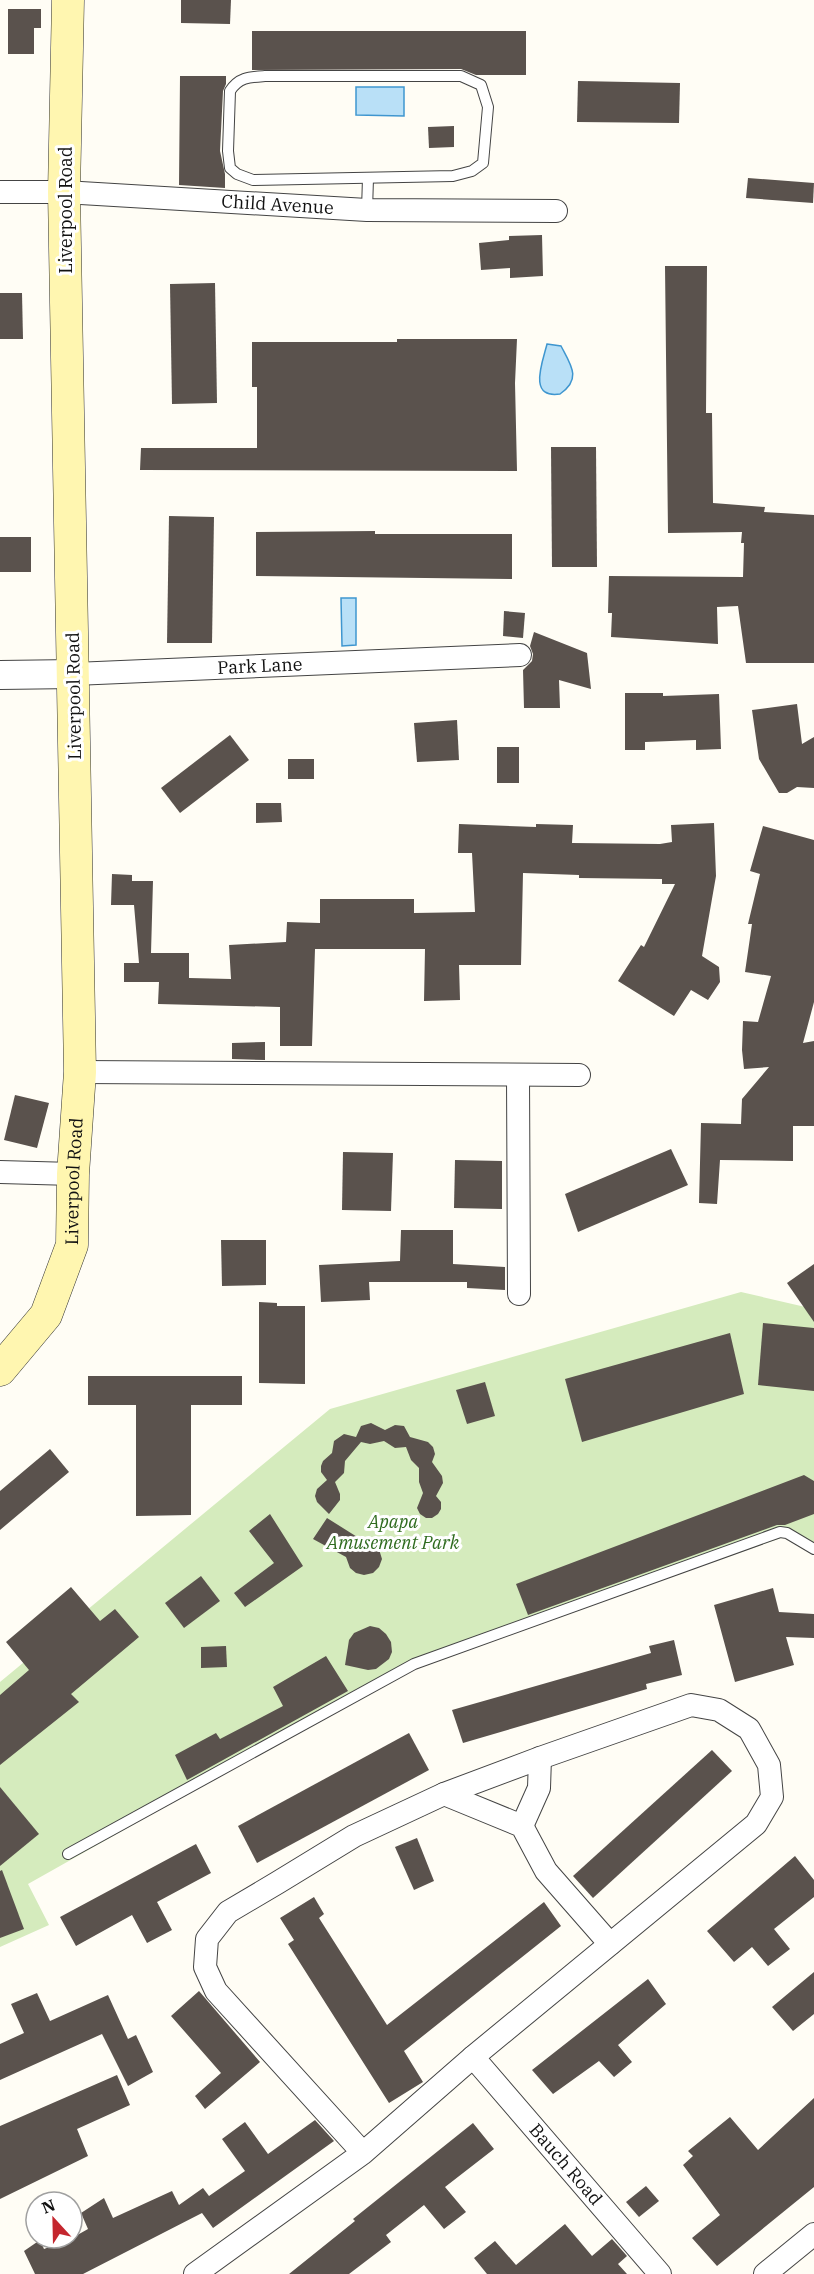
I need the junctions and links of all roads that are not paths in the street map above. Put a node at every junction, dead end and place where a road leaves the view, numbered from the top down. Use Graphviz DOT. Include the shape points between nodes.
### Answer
graph roads {
  1 [pos="68,0"];
  2 [pos="368,178"];
  3 [pos="0,192"];
  4 [pos="64,192"];
  5 [pos="366,210"];
  6 [pos="556,211"];
  7 [pos="520,655"];
  8 [pos="74,674"];
  9 [pos="0,675"];
  10 [pos="80,1072"];
  11 [pos="518,1076"];
  12 [pos="579,1076"];
  13 [pos="0,1172"];
  14 [pos="73,1174"];
  15 [pos="519,1294"];
  16 [pos="0,1370"];
  17 [pos="814,1550"];
  18 [pos="540,1758"];
  19 [pos="444,1794"];
  20 [pos="522,1826"];
  21 [pos="68,1854"];
  22 [pos="610,1944"];
  23 [pos="473,2057"];
  24 [pos="363,2153"];
  25 [pos="814,2234"];
  26 [pos="195,2274"];
  27 [pos="660,2274"];
  28 [pos="765,2274"];
  1 -- 4 [label="main road, Liverpool Road"];
  2 -- 2 [label="lane" via="453,176 483,163 488,107 481,85 461,76 265,76 243,78 234,84 230,91 228,151 230,168 237,174 253,180"];
  2 -- 5 [label="lane"];
  3 -- 4 [label="street, Child Avenue"];
  4 -- 5 [label="street, Child Avenue"];
  4 -- 8 [label="main road, Liverpool Road"];
  5 -- 6 [label="street, Child Avenue"];
  7 -- 8 [label="street, Park Lane"];
  8 -- 9 [label="street, Park Lane"];
  8 -- 10 [label="main road, Liverpool Road"];
  10 -- 11 [label="street"];
  10 -- 14 [label="main road, Liverpool Road"];
  11 -- 12 [label="street"];
  11 -- 15 [label="street"];
  13 -- 14 [label="street"];
  14 -- 16 [label="main road, Liverpool Road" via="72,1245 46,1315"];
  17 -- 21 [label="lane" via="780,1532 414,1664"];
  18 -- 19 [label="street"];
  18 -- 20 [label="street" via="539,1788"];
  18 -- 22 [label="street" via="691,1705 719,1710 749,1729 769,1765 772,1797 756,1824"];
  19 -- 20 [label="street"];
  19 -- 24 [label="street" via="354,1836 228,1912 207,1939 205,1967 216,1991"];
  20 -- 22 [label="street" via="546,1871"];
  22 -- 23 [label="street"];
  23 -- 24 [label="street"];
  23 -- 27 [label="street, Bauch Road"];
  24 -- 26 [label="street"];
  25 -- 28 [label="street"];
}
